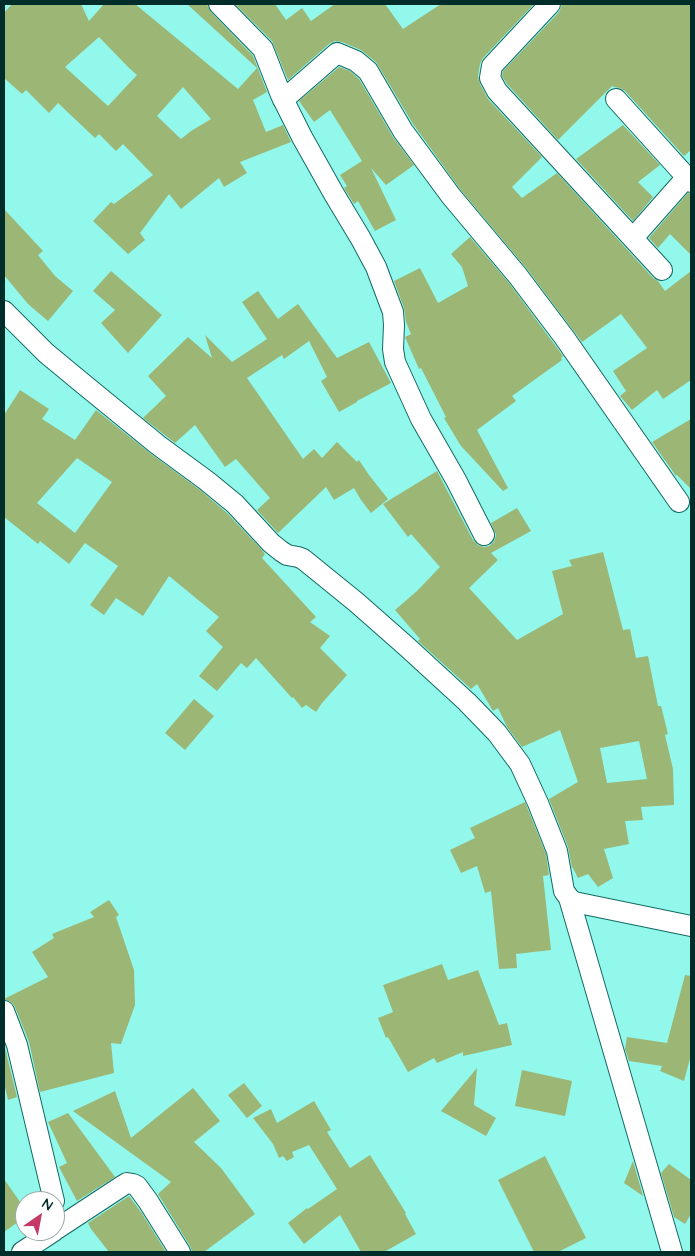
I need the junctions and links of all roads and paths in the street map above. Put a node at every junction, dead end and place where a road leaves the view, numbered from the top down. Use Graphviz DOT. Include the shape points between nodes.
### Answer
graph roads {
  1 [pos="219,4"];
  2 [pos="550,4"];
  3 [pos="616,99"];
  4 [pos="283,100"];
  5 [pos="689,180"];
  6 [pos="633,238"];
  7 [pos="662,270"];
  8 [pos="4,311"];
  9 [pos="679,502"];
  10 [pos="484,535"];
  11 [pos="569,898"];
  12 [pos="691,926"];
  13 [pos="4,1011"];
  14 [pos="52,1191"];
  15 [pos="65,1223"];
  16 [pos="38,1241"];
  17 [pos="22,1252"];
  18 [pos="180,1252"];
  19 [pos="672,1252"];
  1 -- 4 [label="street" via="263,49"];
  2 -- 6 [label="street" via="492,66 490,78 497,91"];
  3 -- 5 [label="street"];
  4 -- 9 [label="street" via="337,53 356,61 368,71 403,131 564,336"];
  4 -- 10 [label="street" via="376,267 393,312 396,362 421,419"];
  5 -- 6 [label="street"];
  6 -- 7 [label="street"];
  8 -- 11 [label="street" via="46,353 235,504 276,547 287,555 303,559 356,602 497,733 520,764 538,803 557,851 564,891"];
  11 -- 12 [label="street" via="574,902"];
  11 -- 19 [label="street"];
  13 -- 14 [label="street" via="17,1045"];
  15 -- 18 [label="street" via="127,1183 133,1184 148,1200"];
  16 -- 17 [label="street"];
}
